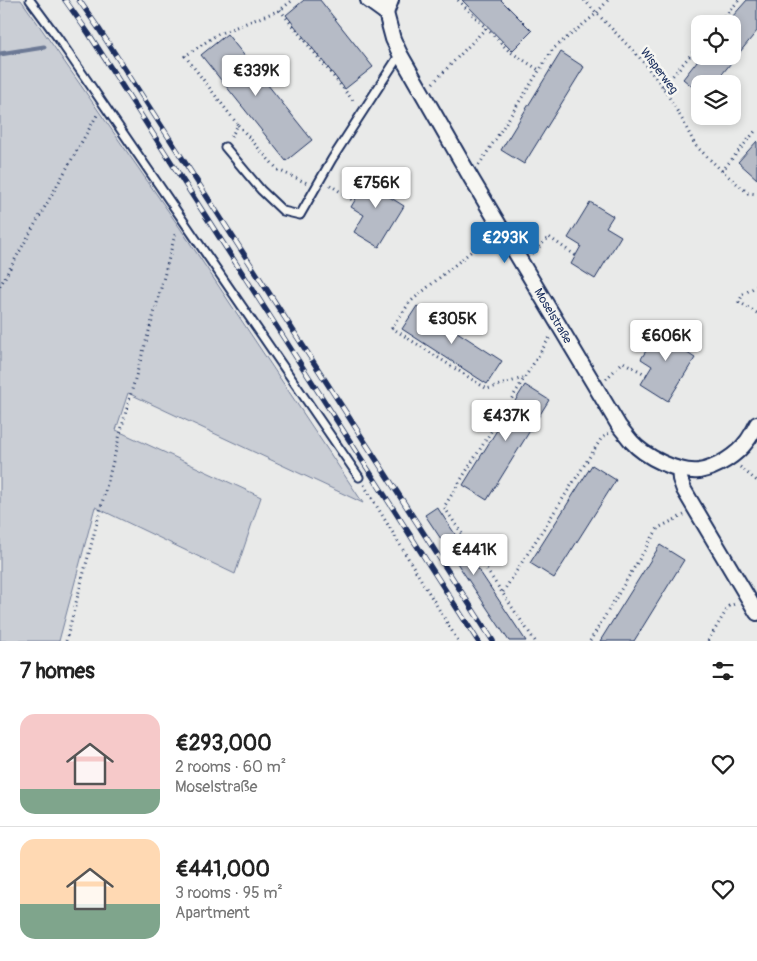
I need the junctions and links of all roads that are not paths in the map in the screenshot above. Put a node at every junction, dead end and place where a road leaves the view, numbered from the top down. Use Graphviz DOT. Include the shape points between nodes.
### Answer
graph roads {
  1 [pos="30,0"];
  2 [pos="368,0"];
  3 [pos="388,6"];
  4 [pos="400,54"];
  5 [pos="225,146"];
  6 [pos="757,424"];
  7 [pos="679,469"];
  8 [pos="359,477"];
  9 [pos="757,612"];
  1 -- 8 [label="lane"];
  2 -- 3 [label="street, Moselstraße"];
  3 -- 4 [label="street, Moselstraße" via="393,39"];
  4 -- 5 [label="lane" via="300,215 283,211"];
  4 -- 7 [label="street, Moselstraße" via="619,426 649,456"];
  6 -- 7 [label="street" via="748,441 728,459 698,471"];
  7 -- 9 [label="street" via="684,490"];
}
